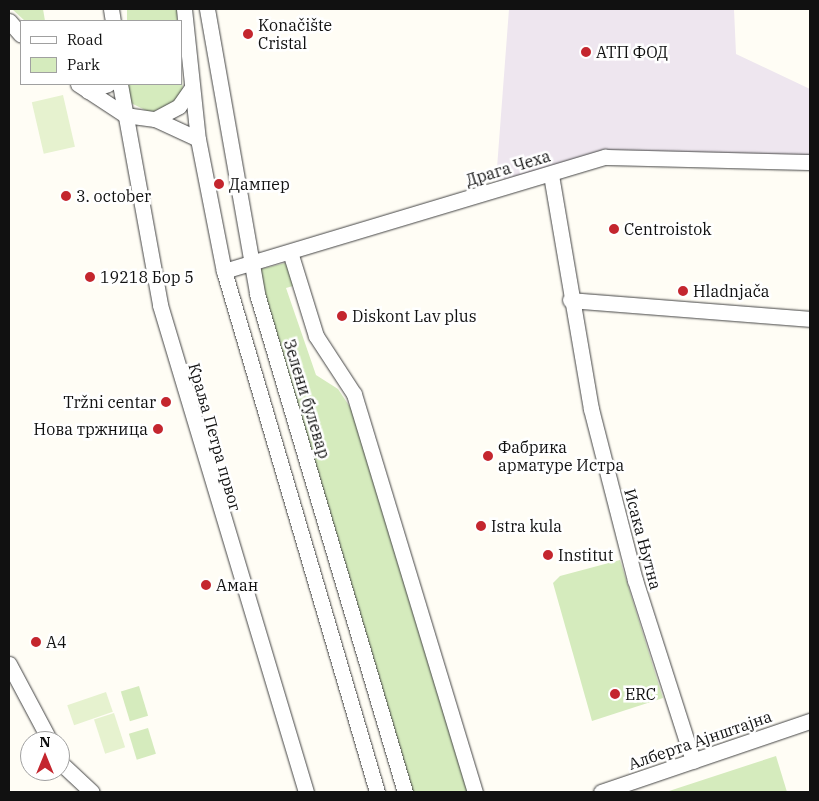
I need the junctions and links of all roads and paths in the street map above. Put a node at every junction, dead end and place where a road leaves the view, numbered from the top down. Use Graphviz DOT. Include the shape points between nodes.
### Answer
graph roads {
  1 [pos="184,9"];
  2 [pos="208,11"];
  3 [pos="9,21"];
  4 [pos="20,34"];
  5 [pos="102,85"];
  6 [pos="120,85"];
  7 [pos="83,88"];
  8 [pos="191,89"];
  9 [pos="126,116"];
  10 [pos="155,120"];
  11 [pos="198,139"];
  12 [pos="810,162"];
  13 [pos="551,175"];
  14 [pos="290,252"];
  15 [pos="251,266"];
  16 [pos="224,271"];
  17 [pos="570,300"];
  18 [pos="810,319"];
  19 [pos="9,664"];
  20 [pos="810,721"];
  21 [pos="45,731"];
  22 [pos="693,760"];
  23 [pos="70,770"];
  24 [pos="70,778"];
  25 [pos="77,792"];
  26 [pos="92,792"];
  27 [pos="306,792"];
  28 [pos="377,792"];
  29 [pos="405,792"];
  30 [pos="475,792"];
  31 [pos="601,792"];
  1 -- 8 [label="street"];
  2 -- 15 [label="street, Зелени булевар"];
  3 -- 4 [label="street"];
  5 -- 7 [label="street"];
  6 -- 9 [label="street, Краља Петра првог"];
  7 -- 9 [label="street"];
  8 -- 10 [label="street" via="179,106"];
  8 -- 11 [label="street"];
  9 -- 10 [label="street"];
  9 -- 27 [label="street, Краља Петра првог" via="162,312"];
  10 -- 11 [label="street"];
  11 -- 16 [label="street"];
  12 -- 13 [label="street, Драга Чеха" via="604,157"];
  13 -- 14 [label="street, Драга Чеха"];
  13 -- 17 [label="street, Исака Њутна"];
  14 -- 15 [label="street, Драга Чеха"];
  14 -- 30 [label="street" via="316,336 354,394"];
  15 -- 16 [label="street, Драга Чеха"];
  15 -- 29 [label="street, Зелени булевар"];
  16 -- 28 [label="street"];
  17 -- 18 [label="street"];
  17 -- 22 [label="street, Исака Њутна" via="591,409 625,543"];
  19 -- 21 [label="street"];
  20 -- 22 [label="street, Алберта Ајнштајна"];
  22 -- 31 [label="street, Алберта Ајнштајна"];
  23 -- 26 [label="street"];
  24 -- 25 [label="street"];
}
